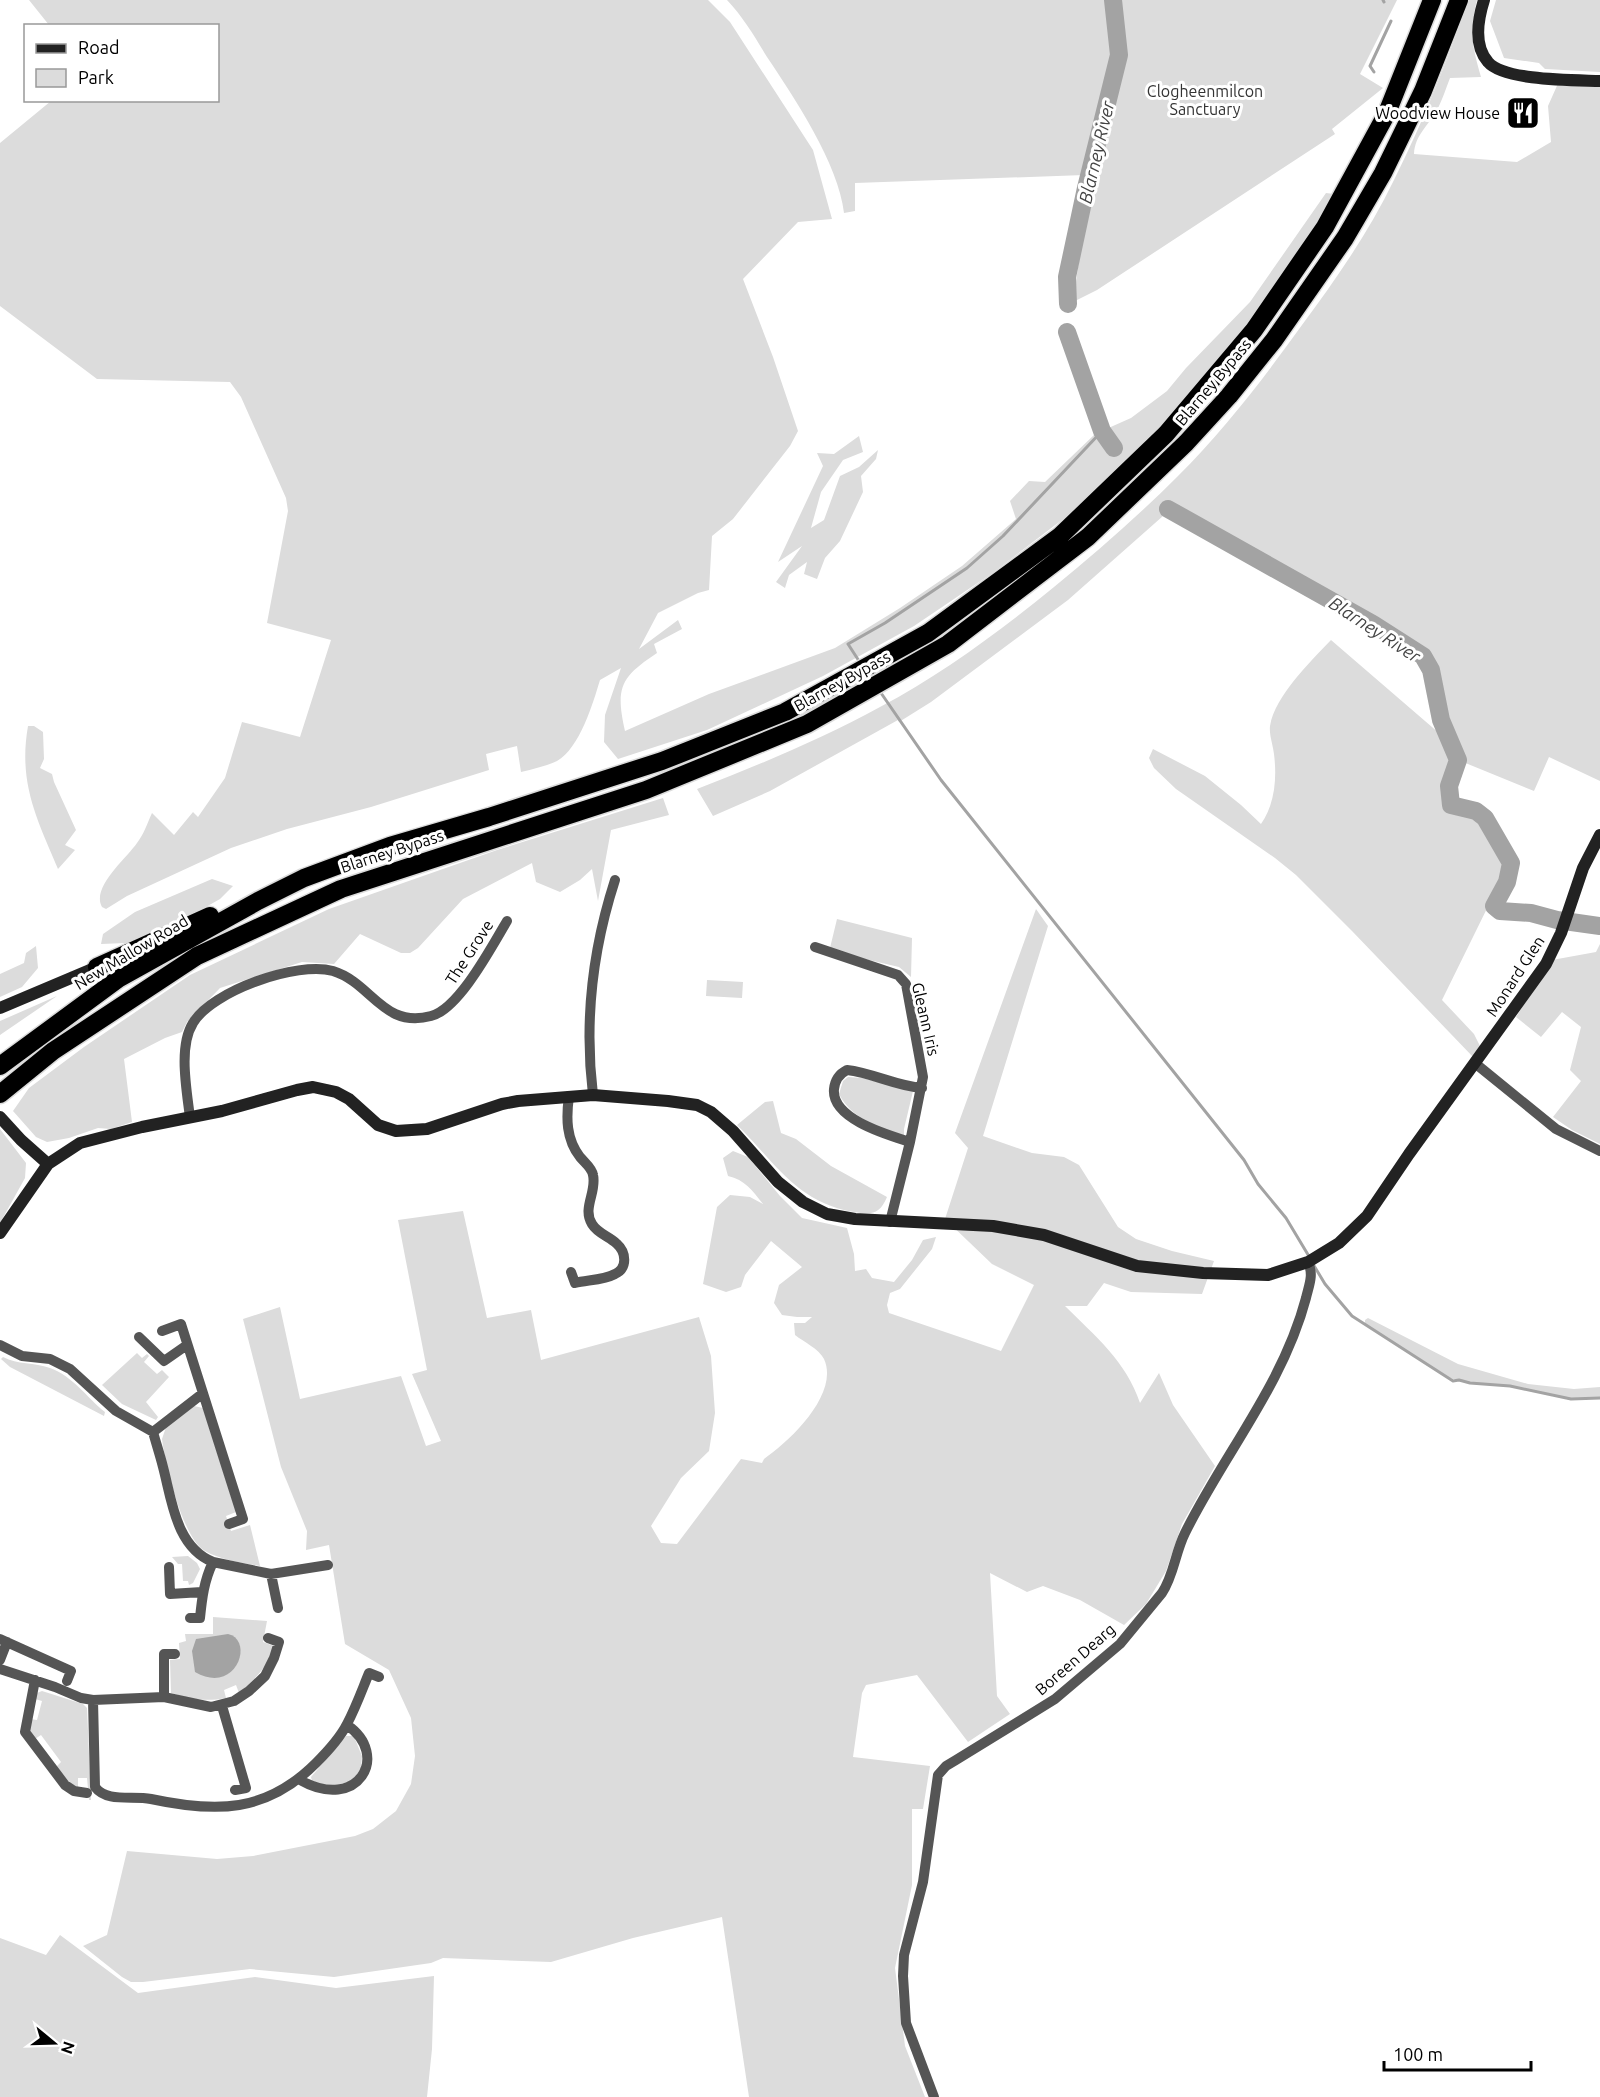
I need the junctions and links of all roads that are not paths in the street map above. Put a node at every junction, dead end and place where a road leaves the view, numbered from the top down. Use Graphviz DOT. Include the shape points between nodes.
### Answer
graph roads {
  1 [pos="1432,0"];
  2 [pos="1459,0"];
  3 [pos="1484,0"];
  4 [pos="1600,81"];
  5 [pos="1600,835"];
  6 [pos="615,880"];
  7 [pos="258,901"];
  8 [pos="507,921"];
  9 [pos="815,947"];
  10 [pos="97,967"];
  11 [pos="0,1008"];
  12 [pos="1476,1064"];
  13 [pos="0,1066"];
  14 [pos="922,1088"];
  15 [pos="0,1095"];
  16 [pos="592,1095"];
  17 [pos="569,1096"];
  18 [pos="0,1117"];
  19 [pos="190,1118"];
  20 [pos="910,1142"];
  21 [pos="1600,1151"];
  22 [pos="48,1164"];
  23 [pos="890,1222"];
  24 [pos="0,1233"];
  25 [pos="1312,1261"];
  26 [pos="571,1272"];
  27 [pos="162,1331"];
  28 [pos="139,1337"];
  29 [pos="0,1345"];
  30 [pos="187,1345"];
  31 [pos="202,1394"];
  32 [pos="153,1432"];
  33 [pos="230,1524"];
  34 [pos="213,1562"];
  35 [pos="328,1566"];
  36 [pos="169,1567"];
  37 [pos="271,1574"];
  38 [pos="202,1592"];
  39 [pos="278,1608"];
  40 [pos="190,1618"];
  41 [pos="268,1638"];
  42 [pos="3,1641"];
  43 [pos="175,1654"];
  44 [pos="0,1660"];
  45 [pos="0,1669"];
  46 [pos="379,1677"];
  47 [pos="35,1680"];
  48 [pos="67,1681"];
  49 [pos="164,1697"];
  50 [pos="93,1700"];
  51 [pos="222,1706"];
  52 [pos="346,1725"];
  53 [pos="300,1780"];
  54 [pos="235,1790"];
  55 [pos="87,1793"];
  56 [pos="934,2097"];
  1 -- 7 [label="highway, Blarney Bypass" via="1381,123 1325,227 1254,330 1166,434 1060,536 928,633 785,712 640,768 390,846 304,878"];
  2 -- 15 [label="highway, Blarney Bypass" via="1423,91 1383,173 1345,238 1274,340 1186,443 1088,537 948,644 807,724 646,790 341,889 197,956 53,1051"];
  3 -- 4 [label="street" via="1478,35 1484,55 1493,66 1537,78"];
  5 -- 12 [label="street, Monard Glen" via="1582,868 1562,933 1546,964"];
  6 -- 16 [label="street" via="599,936 590,1006"];
  7 -- 10 [label="highway" via="228,908"];
  7 -- 13 [label="highway, New Mallow Road" via="118,979"];
  8 -- 19 [label="street, The Grove" via="460,995 434,1016 405,1018 390,1013 356,983 332,971 302,969 267,978 219,998 193,1023 186,1042"];
  9 -- 14 [label="street, Gleann Iris" via="898,975 906,984"];
  10 -- 11 [label="street"];
  12 -- 21 [label="street" via="1556,1129"];
  12 -- 25 [label="street, Monard Glen" via="1374,1208 1339,1243"];
  14 -- 20 [label="street, Gleann Iris"];
  14 -- 20 [label="street" via="847,1070 835,1083 836,1102 842,1111 890,1137"];
  16 -- 17 [label="street, Monard Glen"];
  16 -- 23 [label="street, Monard Glen" via="698,1105 722,1120 778,1182 803,1202 827,1214"];
  17 -- 19 [label="street, Monard Glen" via="502,1104 411,1131 378,1125 349,1100 326,1088 313,1087"];
  17 -- 26 [label="street" via="566,1116 573,1147 593,1174 588,1216 599,1232 618,1244 625,1261 615,1274 574,1283"];
  18 -- 22 [label="street"];
  19 -- 22 [label="street, Monard Glen" via="80,1143"];
  20 -- 23 [label="street, Gleann Iris"];
  22 -- 24 [label="street"];
  23 -- 25 [label="street, Monard Glen" via="993,1226 1044,1235 1112,1259 1162,1270 1268,1275"];
  25 -- 56 [label="street, Boreen Dearg" via="1301,1317 1285,1359 1184,1534 1162,1593 1120,1644 1055,1699 946,1766 938,1775 903,1976 906,2023"];
  27 -- 30 [label="street" via="181,1324"];
  28 -- 30 [label="street" via="164,1361"];
  29 -- 32 [label="street" via="22,1356 50,1359 70,1369 116,1411"];
  30 -- 31 [label="street"];
  31 -- 32 [label="street"];
  31 -- 33 [label="street" via="243,1519"];
  32 -- 34 [label="street" via="180,1528 190,1545"];
  34 -- 37 [label="street"];
  34 -- 38 [label="street"];
  35 -- 37 [label="street"];
  36 -- 38 [label="street" via="170,1594"];
  37 -- 39 [label="street"];
  38 -- 40 [label="street" via="200,1618"];
  41 -- 51 [label="street" via="279,1642 265,1676 249,1691"];
  42 -- 44 [label="street"];
  42 -- 48 [label="street" via="71,1671"];
  43 -- 49 [label="street" via="164,1654"];
  45 -- 47 [label="street"];
  46 -- 52 [label="street" via="369,1673"];
  47 -- 50 [label="street"];
  47 -- 55 [label="street" via="25,1732 65,1785"];
  49 -- 50 [label="street"];
  49 -- 51 [label="street"];
  50 -- 53 [label="street" via="95,1787 108,1797 135,1796 216,1808 257,1801"];
  51 -- 54 [label="street" via="246,1788"];
  52 -- 53 [label="street"];
  52 -- 53 [label="street" via="357,1732 367,1759 358,1782 335,1791"];
}
